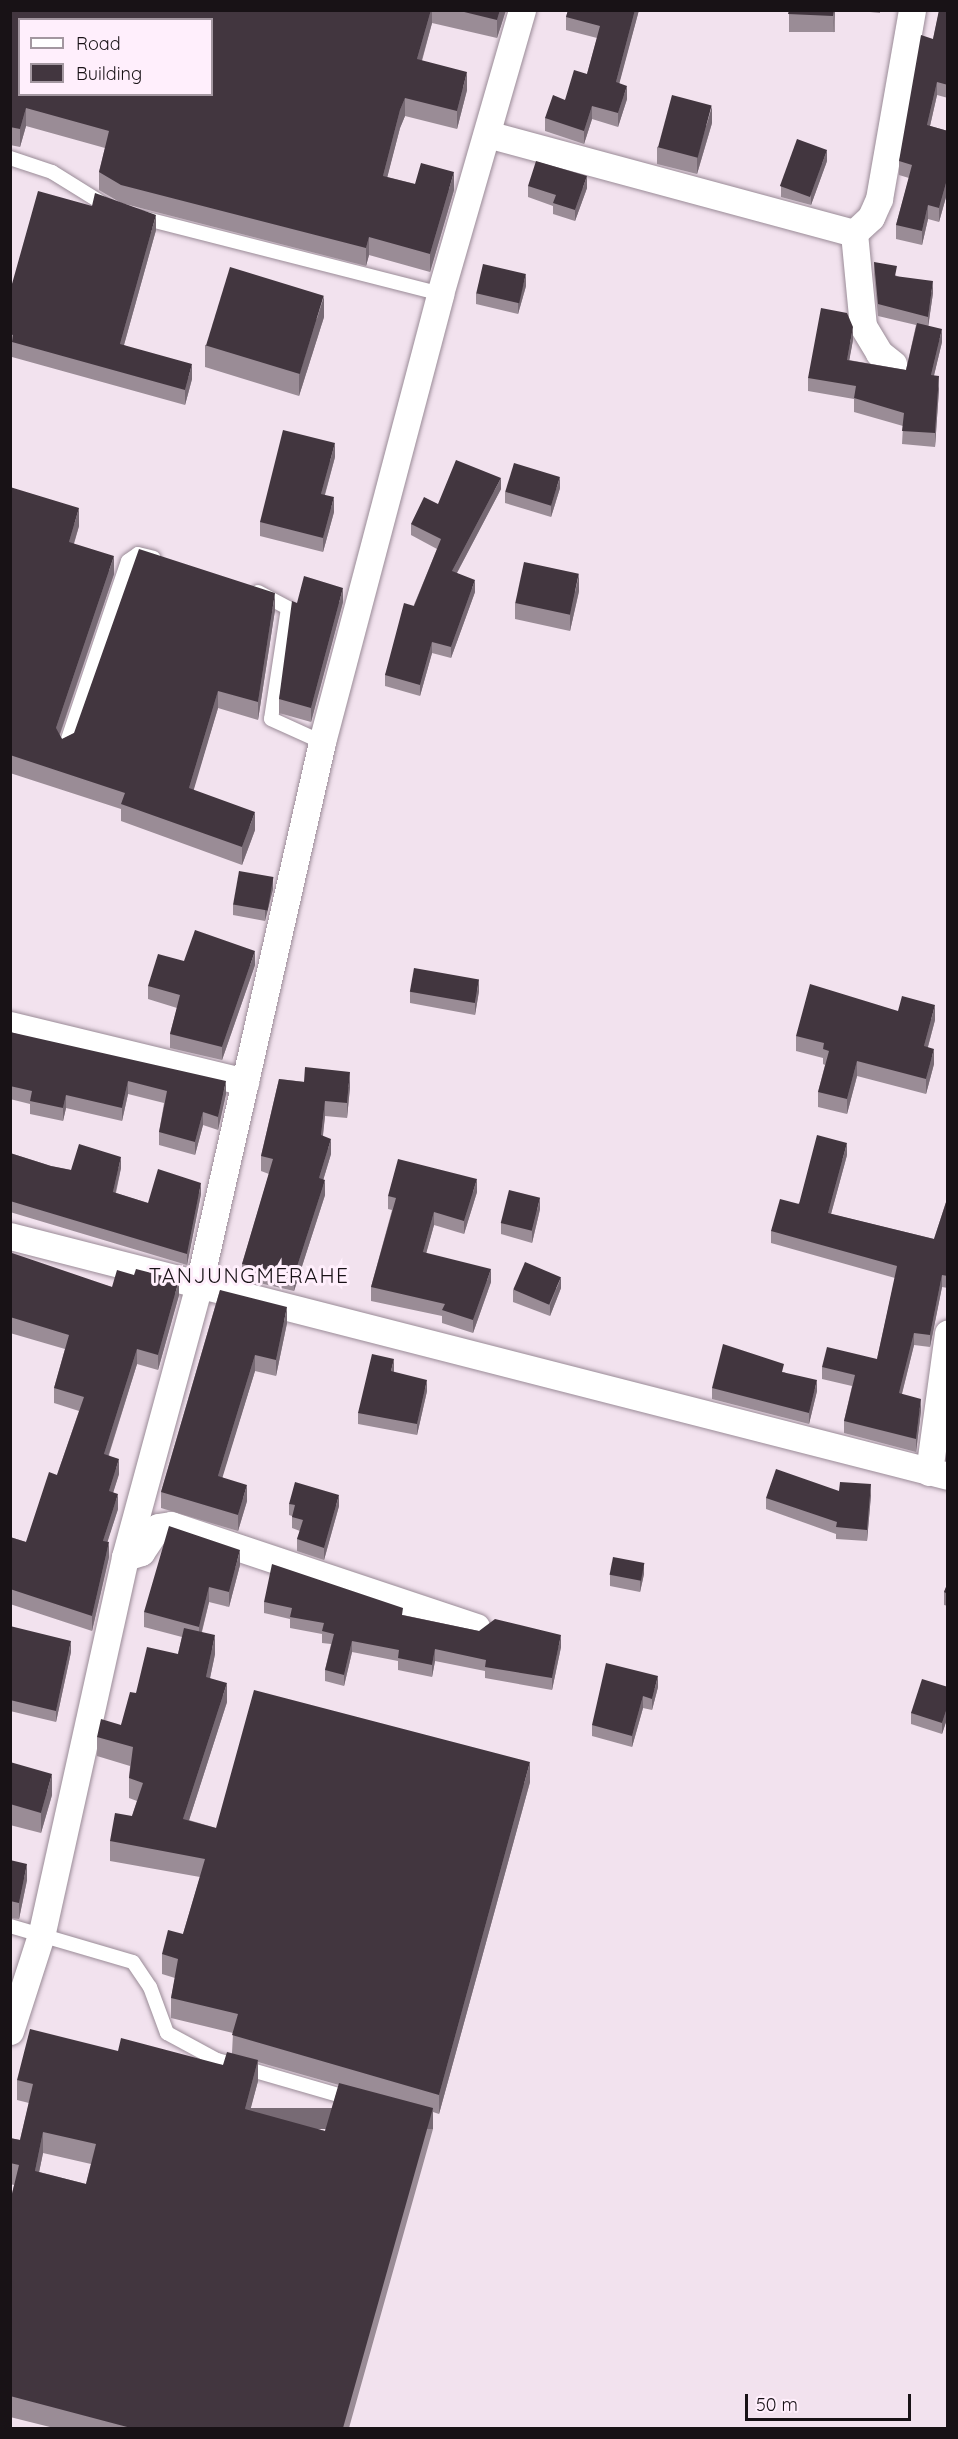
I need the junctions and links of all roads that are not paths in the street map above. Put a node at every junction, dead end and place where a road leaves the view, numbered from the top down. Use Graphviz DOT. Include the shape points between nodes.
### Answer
graph roads {
  1 [pos="522,10"];
  2 [pos="912,10"];
  3 [pos="487,134"];
  4 [pos="10,158"];
  5 [pos="854,232"];
  6 [pos="440,294"];
  7 [pos="893,364"];
  8 [pos="165,562"];
  9 [pos="243,587"];
  10 [pos="322,742"];
  11 [pos="65,748"];
  12 [pos="10,1024"];
  13 [pos="245,1082"];
  14 [pos="10,1236"];
  15 [pos="198,1284"];
  16 [pos="948,1333"];
  17 [pos="938,1474"];
  18 [pos="125,1557"];
  19 [pos="476,1627"];
  20 [pos="10,1926"];
  21 [pos="42,1932"];
  22 [pos="10,2031"];
  23 [pos="365,2102"];
  1 -- 3 [label="street"];
  2 -- 5 [label="street" via="879,199 872,218"];
  3 -- 5 [label="street"];
  3 -- 6 [label="street"];
  4 -- 6 [label="lane" via="52,172 118,211"];
  5 -- 7 [label="street" via="863,326 879,353"];
  6 -- 10 [label="street"];
  8 -- 11 [label="lane" via="138,554 128,561"];
  9 -- 10 [label="lane" via="288,608 271,719"];
  10 -- 13 [label="street"];
  12 -- 13 [label="street"];
  13 -- 15 [label="street"];
  14 -- 15 [label="street"];
  15 -- 17 [label="street"];
  15 -- 18 [label="street"];
  16 -- 17 [label="street"];
  18 -- 19 [label="street" via="141,1552 158,1527 171,1525"];
  18 -- 21 [label="street"];
  20 -- 21 [label="lane"];
  21 -- 22 [label="street"];
  21 -- 23 [label="lane" via="132,1962 150,1987 167,2033 217,2060"];
}
